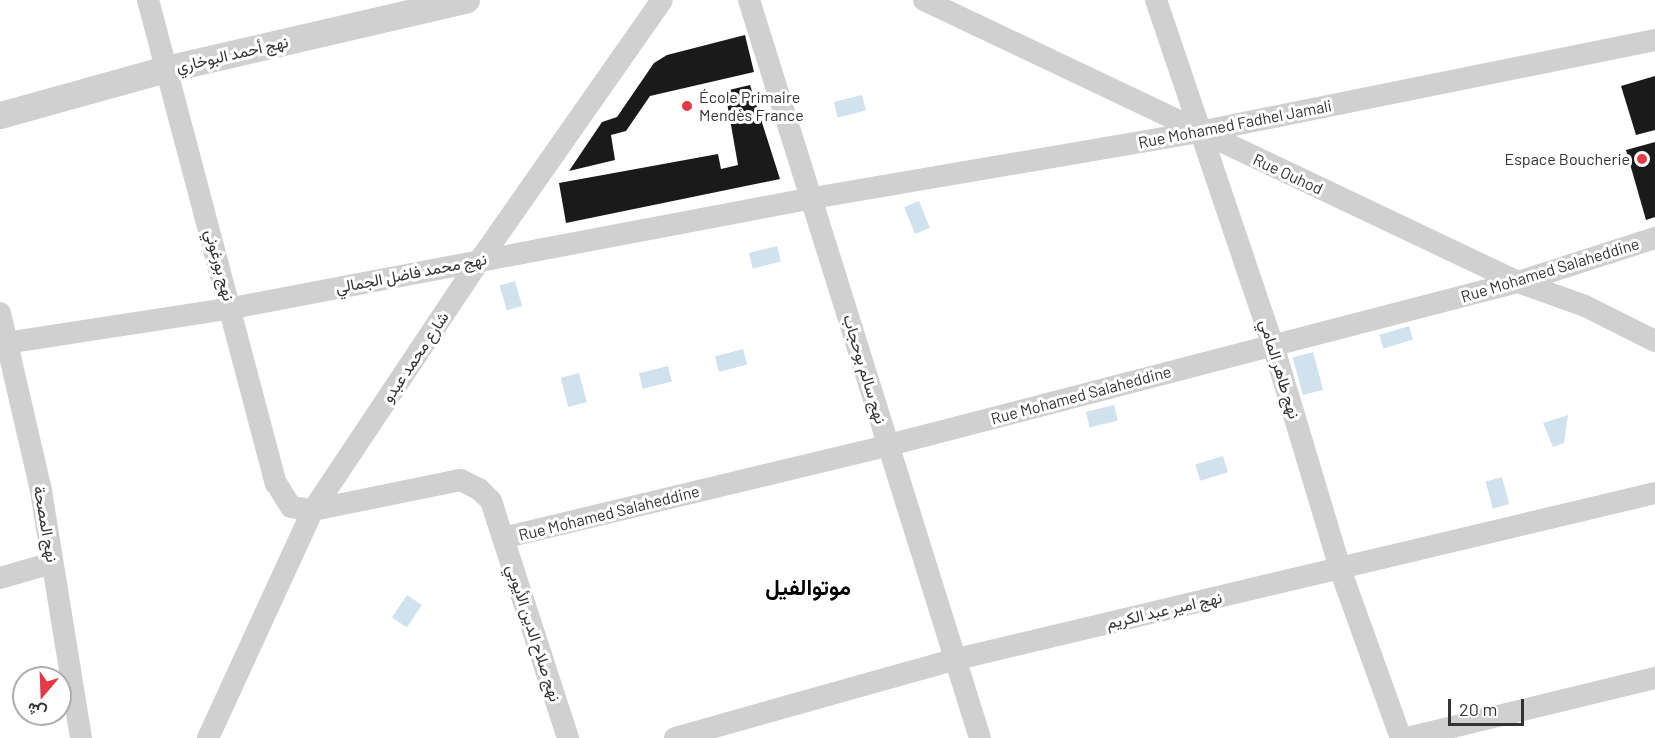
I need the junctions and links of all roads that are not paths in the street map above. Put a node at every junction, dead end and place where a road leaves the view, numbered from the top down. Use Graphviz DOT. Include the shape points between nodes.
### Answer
graph roads {
  1 [pos="148,0"];
  2 [pos="466,0"];
  3 [pos="662,0"];
  4 [pos="749,0"];
  5 [pos="924,0"];
  6 [pos="1156,0"];
  7 [pos="1655,40"];
  8 [pos="166,69"];
  9 [pos="0,116"];
  10 [pos="1199,132"];
  11 [pos="813,198"];
  12 [pos="1655,238"];
  13 [pos="480,260"];
  14 [pos="1518,282"];
  15 [pos="232,308"];
  16 [pos="0,313"];
  17 [pos="1655,340"];
  18 [pos="4,344"];
  19 [pos="1273,345"];
  20 [pos="889,445"];
  21 [pos="1655,493"];
  22 [pos="313,510"];
  23 [pos="503,538"];
  24 [pos="52,563"];
  25 [pos="1340,569"];
  26 [pos="0,578"];
  27 [pos="953,660"];
  28 [pos="1655,678"];
  29 [pos="81,738"];
  30 [pos="208,738"];
  31 [pos="568,738"];
  32 [pos="675,738"];
  33 [pos="980,738"];
  34 [pos="1401,738"];
  35 [pos="1407,738"];
  1 -- 8 [label="street, نهج بورغوني"];
  2 -- 8 [label="street, نهج أحمد البوخاري"];
  3 -- 13 [label="street, شارع محمد عبدو"];
  4 -- 11 [label="street, نهج سالم بوحجاب"];
  5 -- 10 [label="street, Rue Ouhod"];
  6 -- 10 [label="street, نهج طاهر المامي"];
  7 -- 10 [label="street, Rue Mohamed Fadhel Jamali"];
  8 -- 9 [label="street, نهج أحمد البوخاري"];
  8 -- 15 [label="street, نهج بورغوني"];
  10 -- 11 [label="street, Rue Mohamed Fadhel Jamali"];
  10 -- 14 [label="street, Rue Ouhod"];
  10 -- 19 [label="street, نهج طاهر المامي"];
  11 -- 13 [label="street, نهج محمد فاضل الجمالي"];
  11 -- 20 [label="street, نهج سالم بوحجاب"];
  12 -- 14 [label="street, Rue Mohamed Salaheddine"];
  13 -- 15 [label="street, نهج محمد فاضل الجمالي"];
  13 -- 22 [label="street, شارع محمد عبدو"];
  14 -- 17 [label="street, Rue Ouhod" via="1585,306"];
  14 -- 19 [label="street, Rue Mohamed Salaheddine"];
  15 -- 18 [label="street, نهج محمد فاضل الجمالي"];
  15 -- 22 [label="street, نهج بورغوني" via="276,483 291,507"];
  16 -- 18 [label="street, نهج المصحة"];
  18 -- 24 [label="street, نهج المصحة"];
  19 -- 20 [label="street, Rue Mohamed Salaheddine"];
  19 -- 25 [label="street, نهج طاهر المامي"];
  20 -- 23 [label="street, Rue Mohamed Salaheddine"];
  20 -- 27 [label="street, نهج سالم بوحجاب"];
  21 -- 25 [label="street, نهج امير عبد الكريم"];
  22 -- 23 [label="street, نهج صلاح الدين الأيوبي" via="461,480 490,501"];
  22 -- 30 [label="street, شارع محمد عبدو"];
  23 -- 31 [label="street, نهج صلاح الدين الأيوبي"];
  24 -- 26 [label="street"];
  24 -- 29 [label="street, نهج المصحة"];
  25 -- 27 [label="street, نهج امير عبد الكريم"];
  25 -- 34 [label="street, نهج طاهر المامي"];
  27 -- 32 [label="street, نهج امير عبد الكريم"];
  27 -- 33 [label="street, نهج سالم بوحجاب"];
  28 -- 35 [label="street"];
}
